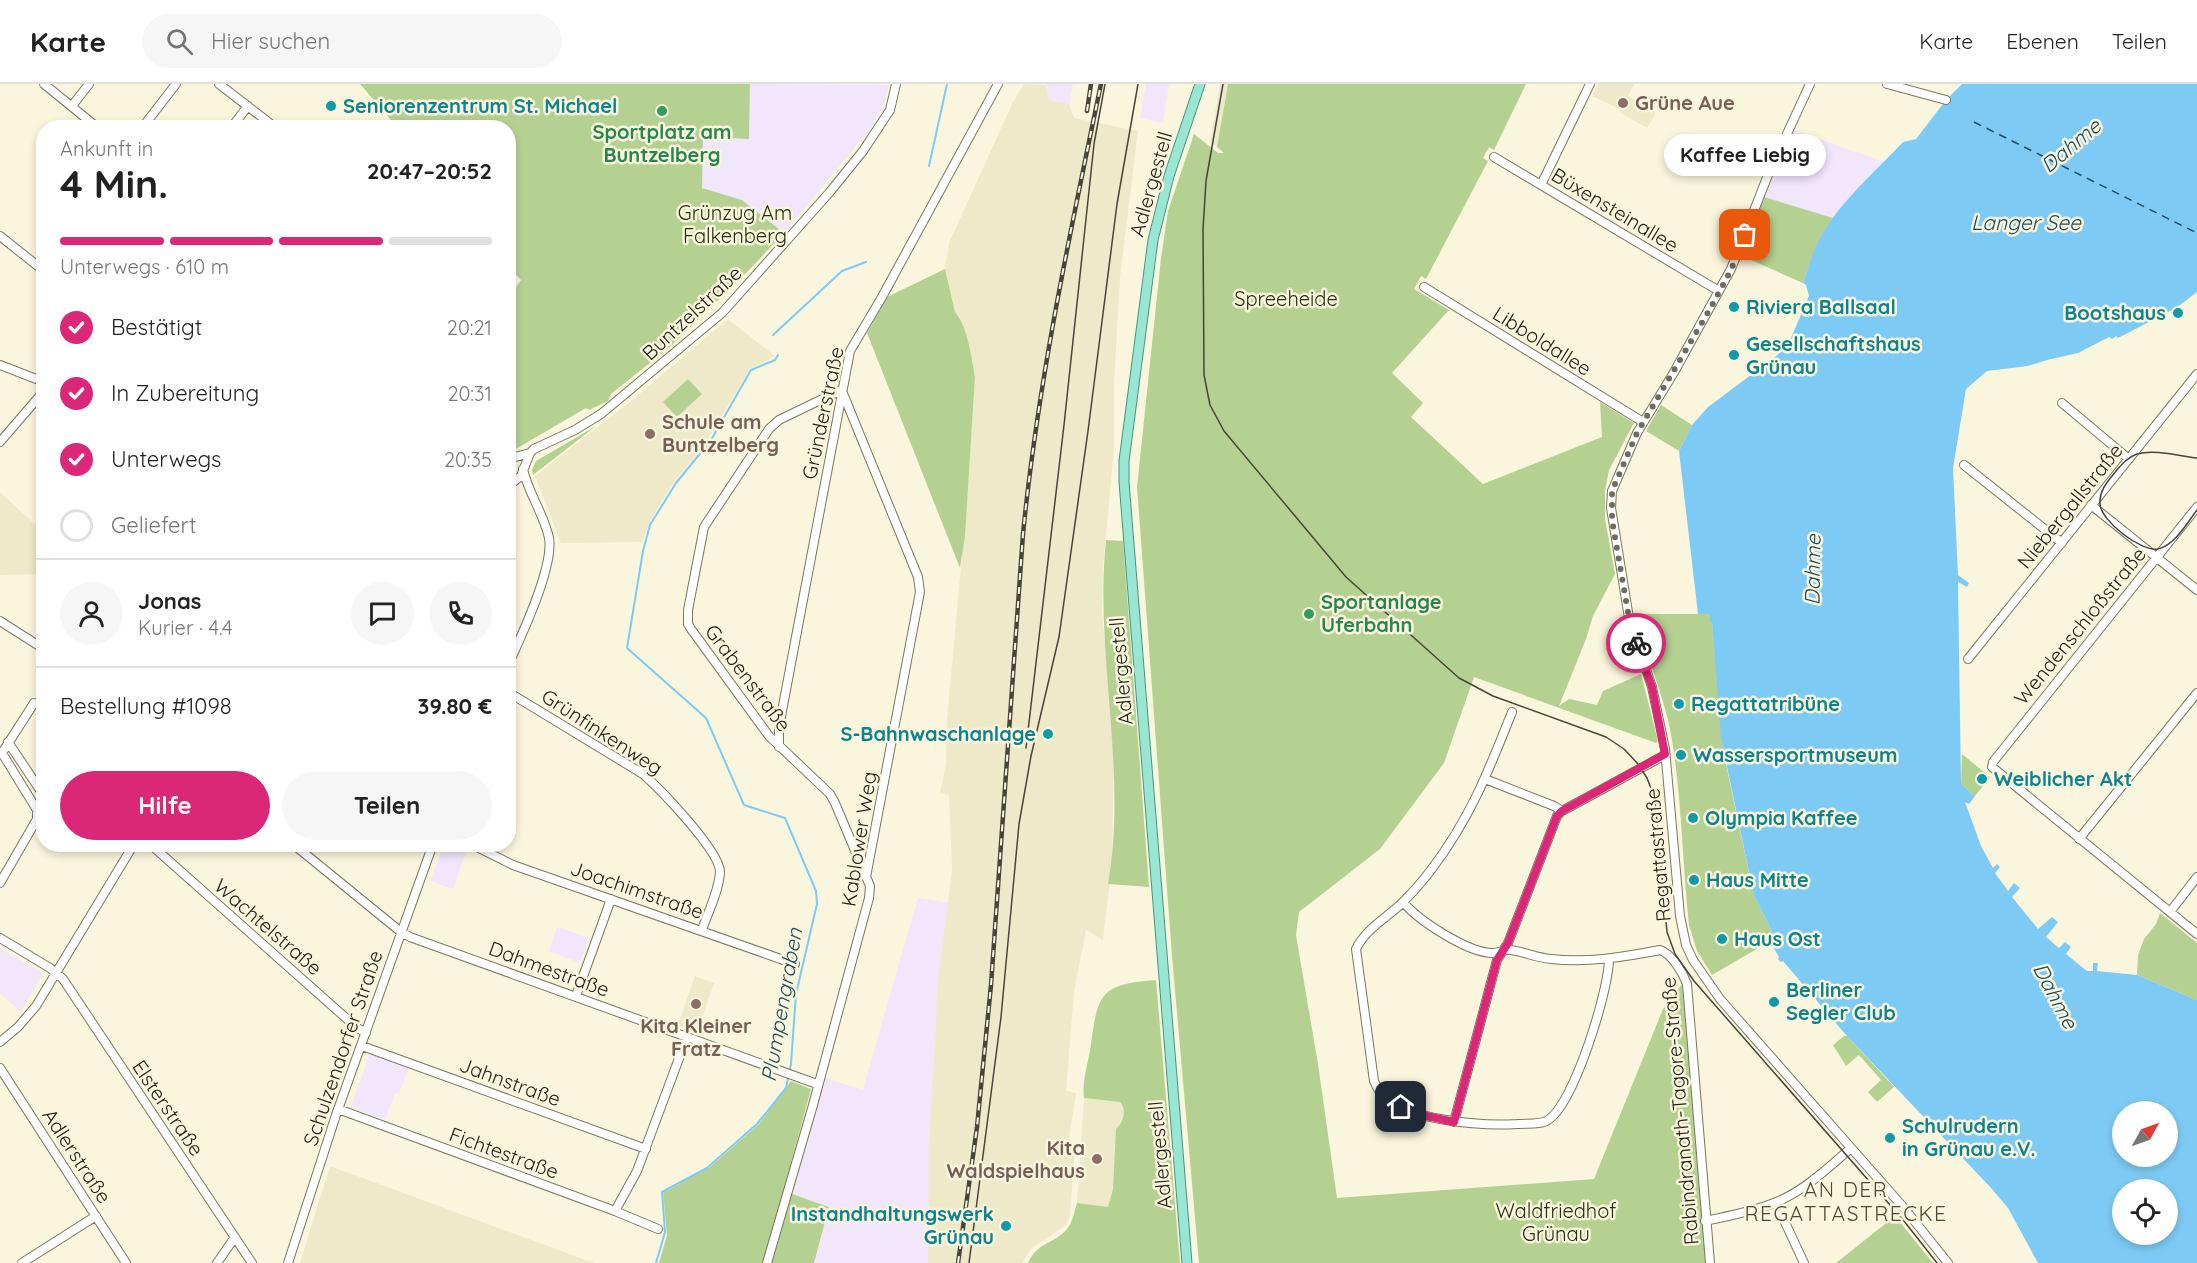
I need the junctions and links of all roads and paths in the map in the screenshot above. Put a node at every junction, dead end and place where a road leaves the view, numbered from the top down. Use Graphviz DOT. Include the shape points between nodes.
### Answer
graph roads {
  1 [pos="44,84"];
  2 [pos="89,84"];
  3 [pos="176,84"];
  4 [pos="219,84"];
  5 [pos="896,84"];
  6 [pos="998,84"];
  7 [pos="1200,84"];
  8 [pos="1590,84"];
  9 [pos="1810,84"];
  10 [pos="1887,84"];
  11 [pos="1946,100"];
  12 [pos="72,106"];
  13 [pos="248,106"];
  14 [pos="89,120"];
  15 [pos="148,120"];
  16 [pos="237,120"];
  17 [pos="266,120"];
  18 [pos="1494,157"];
  19 [pos="1541,185"];
  20 [pos="0,236"];
  21 [pos="36,265"];
  22 [pos="1424,287"];
  23 [pos="1719,291"];
  24 [pos="0,365"];
  25 [pos="2197,374"];
  26 [pos="36,379"];
  27 [pos="842,390"];
  28 [pos="36,400"];
  29 [pos="2062,403"];
  30 [pos="1643,422"];
  31 [pos="0,442"];
  32 [pos="530,453"];
  33 [pos="516,457"];
  34 [pos="2129,459"];
  35 [pos="1964,465"];
  36 [pos="523,469"];
  37 [pos="516,481"];
  38 [pos="2091,505"];
  39 [pos="2197,507"];
  40 [pos="2062,543"];
  41 [pos="2156,558"];
  42 [pos="2197,590"];
  43 [pos="0,621"];
  44 [pos="36,644"];
  45 [pos="516,646"];
  46 [pos="1968,659"];
  47 [pos="2197,693"];
  48 [pos="516,697"];
  49 [pos="34,703"];
  50 [pos="1512,712"];
  51 [pos="8,742"];
  52 [pos="779,747"];
  53 [pos="1665,754"];
  54 [pos="1485,779"];
  55 [pos="36,784"];
  56 [pos="36,808"];
  57 [pos="1562,811"];
  58 [pos="36,822"];
  59 [pos="2079,840"];
  60 [pos="129,852"];
  61 [pos="159,852"];
  62 [pos="303,852"];
  63 [pos="430,852"];
  64 [pos="487,852"];
  65 [pos="866,877"];
  66 [pos="2197,877"];
  67 [pos="0,883"];
  68 [pos="611,899"];
  69 [pos="1403,902"];
  70 [pos="2170,912"];
  71 [pos="702,930"];
  72 [pos="400,932"];
  73 [pos="2197,934"];
  74 [pos="0,938"];
  75 [pos="1502,951"];
  76 [pos="1609,959"];
  77 [pos="1693,960"];
  78 [pos="795,964"];
  79 [pos="1680,970"];
  80 [pos="56,973"];
  81 [pos="576,996"];
  82 [pos="366,1033"];
  83 [pos="687,1037"];
  84 [pos="0,1042"];
  85 [pos="362,1046"];
  86 [pos="0,1068"];
  87 [pos="818,1084"];
  88 [pos="338,1108"];
  89 [pos="1454,1122"];
  90 [pos="1851,1148"];
  91 [pos="646,1149"];
  92 [pos="1776,1203"];
  93 [pos="615,1211"];
  94 [pos="96,1216"];
  95 [pos="1705,1221"];
  96 [pos="658,1229"];
  97 [pos="235,1237"];
  98 [pos="22,1263"];
  99 [pos="126,1263"];
  100 [pos="217,1263"];
  101 [pos="252,1263"];
  102 [pos="288,1263"];
  103 [pos="767,1263"];
  104 [pos="1187,1263"];
  105 [pos="1710,1263"];
  106 [pos="1804,1263"];
  107 [pos="1948,1263"];
  1 -- 12 [label="street"];
  2 -- 12 [label="street"];
  3 -- 15 [label="street"];
  4 -- 13 [label="street"];
  5 -- 32 [label="street, Buntzelstraße" via="890,110 863,151 722,314 607,410"];
  6 -- 27 [label="street, Gründerstraße" via="850,351"];
  7 -- 104 [label="main road, Adlergestell" via="1169,176 1153,240 1124,461"];
  8 -- 19 [label="street"];
  9 -- 23 [label="street, Regattastraße"];
  10 -- 11 [label="street"];
  12 -- 14 [label="street"];
  13 -- 16 [label="street"];
  13 -- 17 [label="street"];
  18 -- 19 [label="street, Büxensteinallee"];
  19 -- 23 [label="street, Büxensteinallee"];
  20 -- 21 [label="street"];
  22 -- 30 [label="street, Libboldallee"];
  23 -- 30 [label="street, Regattastraße"];
  24 -- 26 [label="street"];
  25 -- 34 [label="street, Niebergallstraße"];
  27 -- 52 [label="street, Gründerstraße" via="779,727"];
  27 -- 52 [label="street, Grabenstraße" via="779,420 769,429 704,527 689,600 687,618 691,629"];
  27 -- 65 [label="street, Kablower Weg" via="918,577 920,592"];
  28 -- 31 [label="street"];
  29 -- 34 [label="street"];
  30 -- 53 [label="street, Regattastraße" via="1612,491 1611,508 1629,618 1652,687"];
  32 -- 33 [label="street, Buntzelstraße"];
  32 -- 36 [label="street"];
  34 -- 38 [label="street, Niebergallstraße"];
  35 -- 40 [label="street"];
  36 -- 37 [label="street"];
  36 -- 45 [label="street" via="547,531 549,548 536,600"];
  38 -- 40 [label="street, Niebergallstraße"];
  38 -- 41 [label="street"];
  39 -- 41 [label="street, Wendenschloßstraße"];
  40 -- 46 [label="street, Niebergallstraße"];
  41 -- 42 [label="street"];
  41 -- 59 [label="street, Wendenschloßstraße" via="1992,767"];
  43 -- 44 [label="street"];
  47 -- 59 [label="street"];
  48 -- 71 [label="street, Grünfinkenweg" via="642,774 680,810 719,866 718,882"];
  49 -- 51 [label="street"];
  50 -- 54 [label="street"];
  51 -- 55 [label="street"];
  51 -- 56 [label="street" via="2,753 4,758"];
  52 -- 65 [label="street, Grabenstraße" via="830,794"];
  53 -- 57 [label="street"];
  53 -- 77 [label="street, Regattastraße" via="1682,930"];
  54 -- 57 [label="street"];
  54 -- 69 [label="street" via="1448,847"];
  57 -- 75 [label="street"];
  58 -- 67 [label="street"];
  59 -- 70 [label="street"];
  60 -- 80 [label="street"];
  61 -- 82 [label="street, Wachtelstraße"];
  62 -- 72 [label="street, Dahmestraße"];
  63 -- 72 [label="street, Schulzendorfer Straße"];
  64 -- 68 [label="street, Joachimstraße"];
  65 -- 87 [label="street, Kablower Weg" via="870,898"];
  66 -- 70 [label="street"];
  68 -- 71 [label="street, Joachimstraße"];
  68 -- 81 [label="street"];
  69 -- 75 [label="street" via="1457,941 1493,953"];
  69 -- 89 [label="street" via="1361,939 1356,949 1374,1081 1393,1104"];
  70 -- 73 [label="street"];
  71 -- 78 [label="street, Joachimstraße"];
  72 -- 81 [label="street, Dahmestraße"];
  72 -- 82 [label="street, Schulzendorfer Straße"];
  74 -- 80 [label="street, Elsterstraße"];
  75 -- 76 [label="street" via="1551,959"];
  75 -- 89 [label="street"];
  76 -- 79 [label="street" via="1660,950"];
  76 -- 89 [label="street" via="1598,1019 1580,1068 1557,1112 1545,1122"];
  77 -- 79 [label="street, Rabindranath-Tagore-Straße"];
  77 -- 90 [label="street, Regattastraße" via="1720,999"];
  79 -- 95 [label="street, Rabindranath-Tagore-Straße" via="1687,984"];
  80 -- 84 [label="street" via="36,1006"];
  80 -- 97 [label="street, Elsterstraße"];
  81 -- 83 [label="street, Dahmestraße"];
  82 -- 85 [label="street, Schulzendorfer Straße"];
  83 -- 87 [label="street, Dahmestraße"];
  83 -- 91 [label="street"];
  85 -- 88 [label="street, Schulzendorfer Straße"];
  85 -- 91 [label="street, Jahnstraße"];
  86 -- 94 [label="street, Adlerstraße"];
  87 -- 103 [label="street, Kablower Weg"];
  88 -- 93 [label="street, Fichtestraße"];
  88 -- 102 [label="street, Schulzendorfer Straße"];
  90 -- 92 [label="street" via="1807,1184"];
  90 -- 107 [label="street, Regattastraße"];
  91 -- 93 [label="street"];
  92 -- 95 [label="street"];
  92 -- 106 [label="street"];
  93 -- 96 [label="street, Fichtestraße"];
  94 -- 98 [label="street"];
  94 -- 99 [label="street, Adlerstraße"];
  95 -- 105 [label="street, Rabindranath-Tagore-Straße"];
  97 -- 100 [label="street"];
  97 -- 101 [label="street, Elsterstraße"];
}
